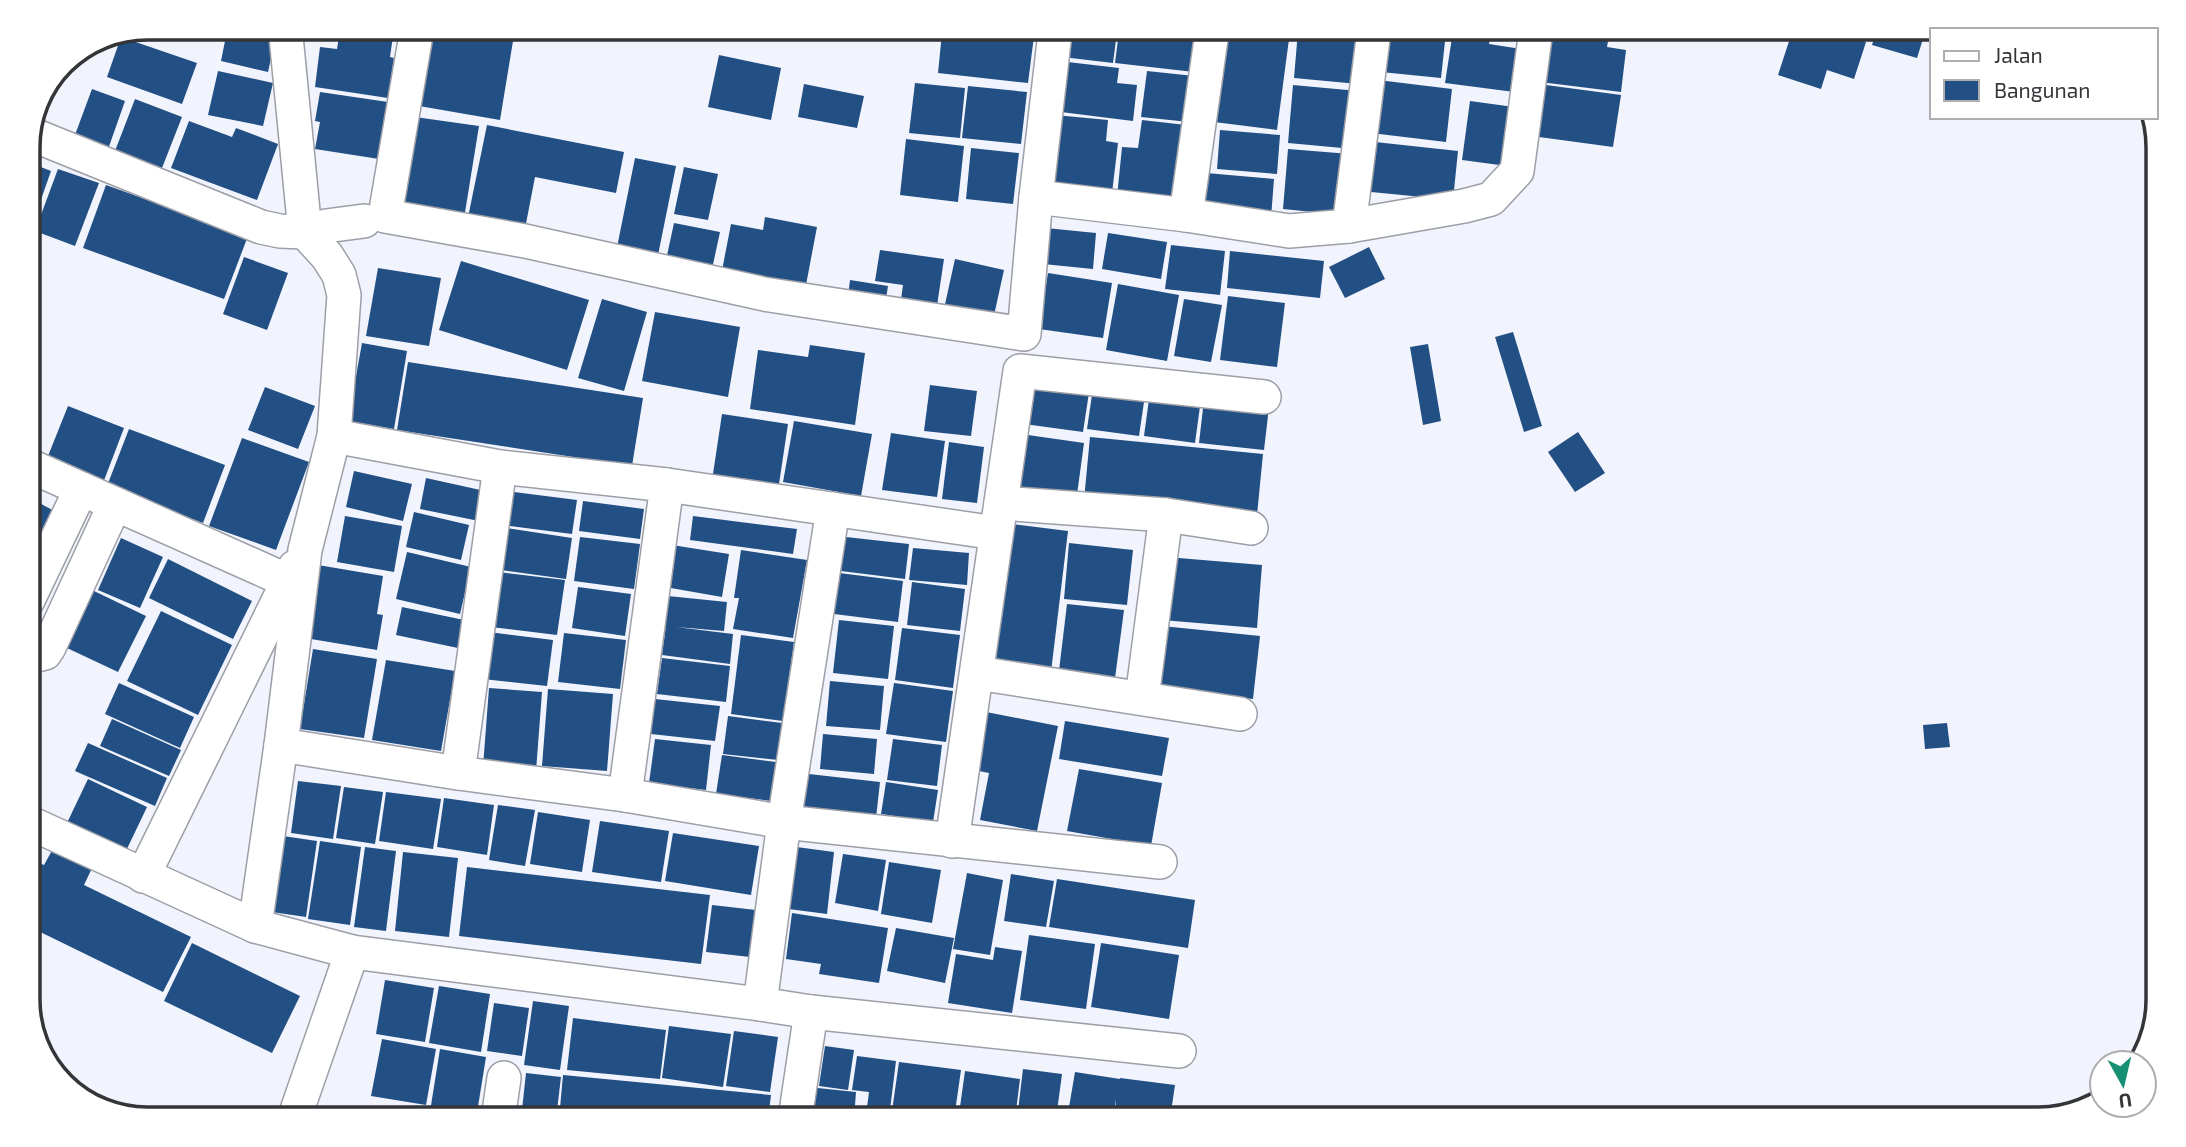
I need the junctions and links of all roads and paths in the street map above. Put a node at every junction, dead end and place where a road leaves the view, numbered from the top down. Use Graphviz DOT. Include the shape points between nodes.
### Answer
graph roads {
  1 [pos="286,40"];
  2 [pos="415,40"];
  3 [pos="1054,40"];
  4 [pos="1211,40"];
  5 [pos="1373,40"];
  6 [pos="1535,40"];
  7 [pos="40,138"];
  8 [pos="1036,197"];
  9 [pos="1186,215"];
  10 [pos="364,221"];
  11 [pos="1349,226"];
  12 [pos="305,232"];
  13 [pos="1264,397"];
  14 [pos="334,436"];
  15 [pos="500,467"];
  16 [pos="40,471"];
  17 [pos="667,485"];
  18 [pos="81,489"];
  19 [pos="115,504"];
  20 [pos="833,509"];
  21 [pos="1166,515"];
  22 [pos="998,518"];
  23 [pos="1251,528"];
  24 [pos="305,550"];
  25 [pos="40,575"];
  26 [pos="288,581"];
  27 [pos="40,654"];
  28 [pos="977,673"];
  29 [pos="1142,698"];
  30 [pos="1240,714"];
  31 [pos="281,745"];
  32 [pos="458,773"];
  33 [pos="625,795"];
  34 [pos="784,822"];
  35 [pos="40,828"];
  36 [pos="952,841"];
  37 [pos="1160,862"];
  38 [pos="143,876"];
  39 [pos="255,926"];
  40 [pos="352,953"];
  41 [pos="760,1004"];
  42 [pos="811,1013"];
  43 [pos="1179,1051"];
  44 [pos="504,1078"];
  45 [pos="298,1107"];
  46 [pos="500,1107"];
  47 [pos="797,1107"];
  1 -- 12 [label="street"];
  2 -- 8 [label="street" via="385,216 525,241 764,294 1024,334"];
  3 -- 8 [label="street"];
  4 -- 9 [label="street"];
  5 -- 11 [label="street"];
  6 -- 11 [label="street" via="1517,171 1504,186 1491,199 1464,206"];
  7 -- 12 [label="street" via="261,227"];
  8 -- 9 [label="street"];
  9 -- 11 [label="street" via="1289,231"];
  10 -- 12 [label="street"];
  12 -- 14 [label="street" via="339,275 344,295"];
  13 -- 22 [label="street" via="1020,371"];
  14 -- 15 [label="street"];
  14 -- 24 [label="street"];
  15 -- 17 [label="street"];
  15 -- 32 [label="street"];
  16 -- 18 [label="street"];
  17 -- 20 [label="street"];
  17 -- 33 [label="street"];
  18 -- 19 [label="street"];
  18 -- 25 [label="street"];
  19 -- 26 [label="street"];
  19 -- 27 [label="street" via="49,647"];
  20 -- 22 [label="street"];
  20 -- 34 [label="street"];
  21 -- 22 [label="street"];
  21 -- 23 [label="street"];
  21 -- 29 [label="street"];
  22 -- 28 [label="street"];
  24 -- 26 [label="street"];
  24 -- 31 [label="street"];
  26 -- 38 [label="street"];
  28 -- 29 [label="street"];
  28 -- 36 [label="street"];
  29 -- 30 [label="street"];
  31 -- 32 [label="street"];
  31 -- 39 [label="street"];
  32 -- 33 [label="street"];
  33 -- 34 [label="street"];
  34 -- 36 [label="street"];
  34 -- 41 [label="street"];
  35 -- 38 [label="street"];
  36 -- 37 [label="street"];
  38 -- 39 [label="street"];
  39 -- 40 [label="street"];
  40 -- 41 [label="street"];
  40 -- 45 [label="street"];
  41 -- 42 [label="street"];
  42 -- 43 [label="street"];
  42 -- 47 [label="street"];
  44 -- 46 [label="street"];
}
